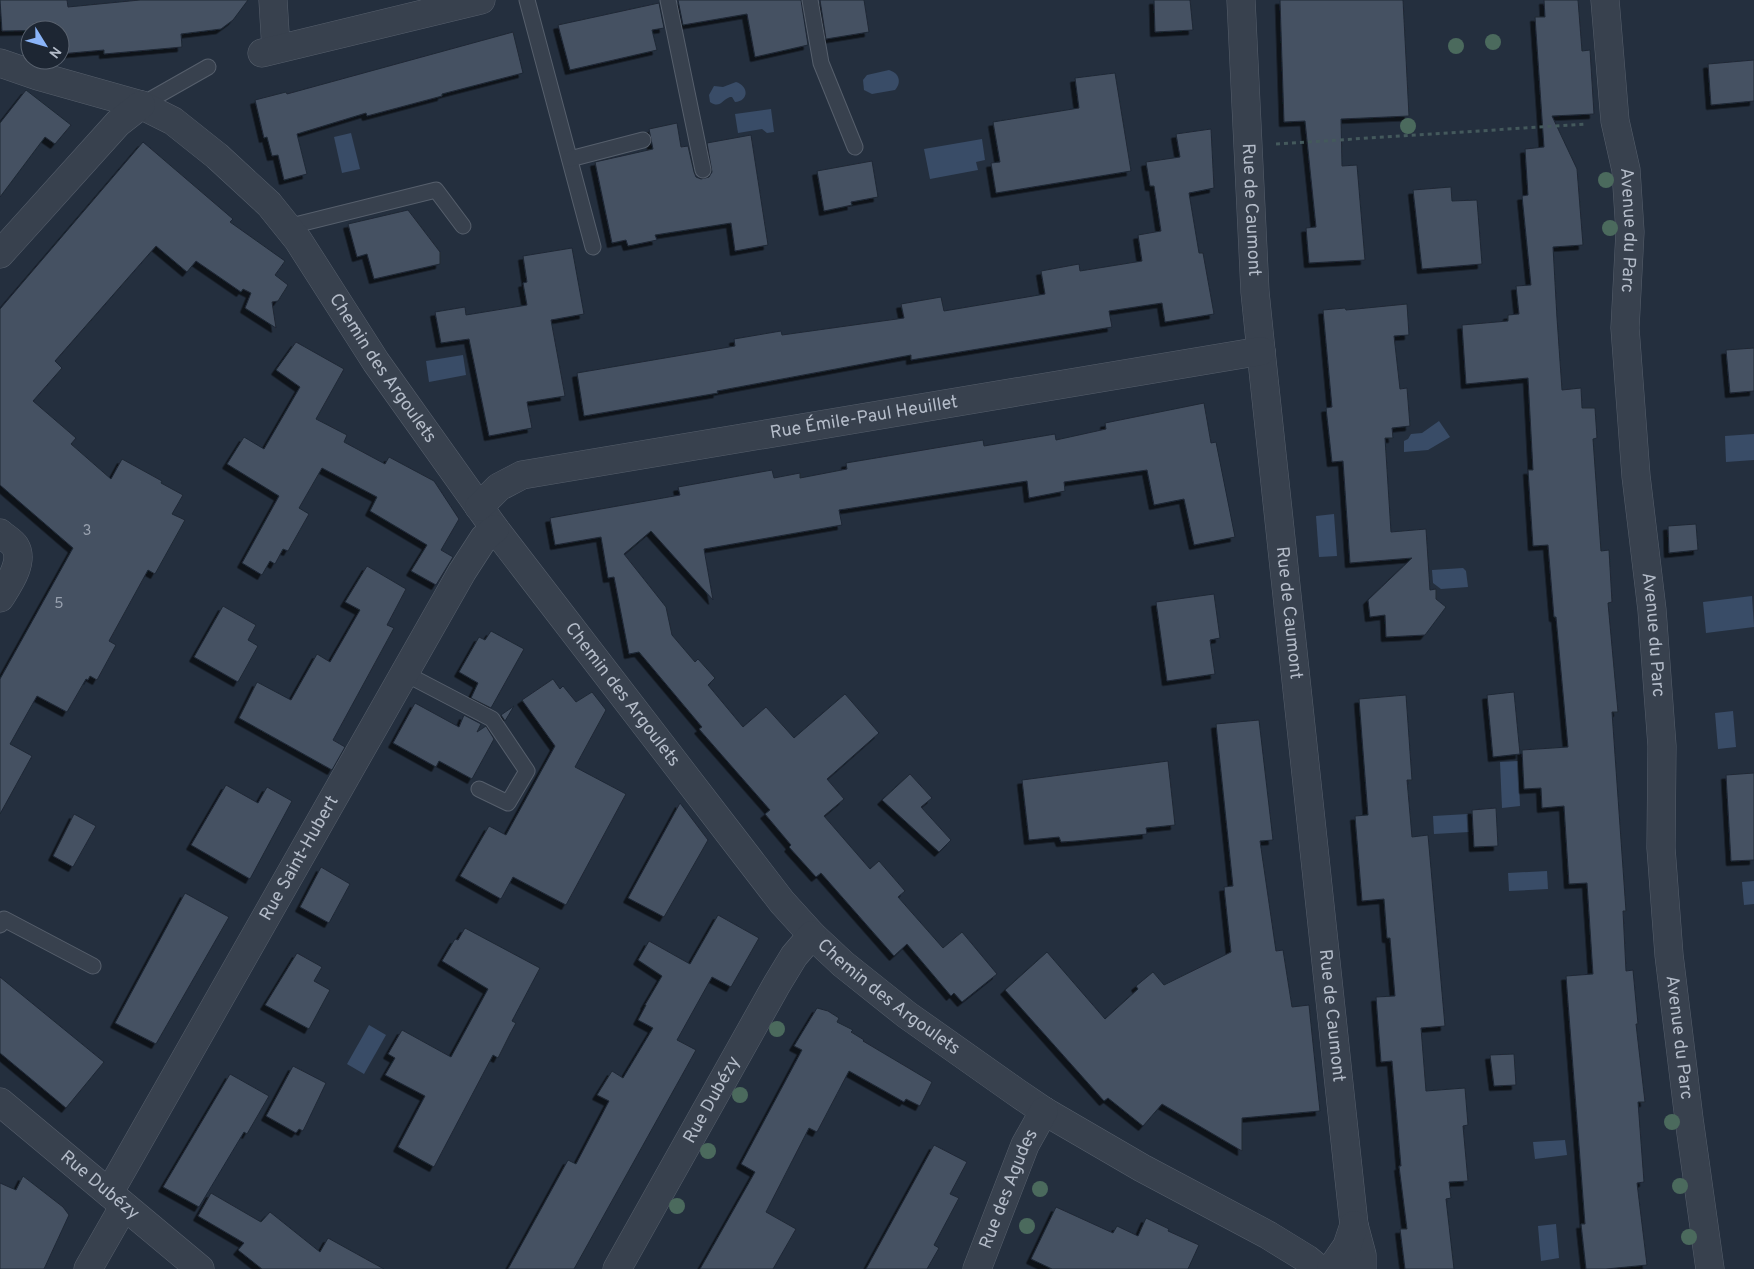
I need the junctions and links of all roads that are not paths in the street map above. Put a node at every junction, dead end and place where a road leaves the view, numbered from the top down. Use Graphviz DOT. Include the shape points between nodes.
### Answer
graph roads {
  1 [pos="273,0"];
  2 [pos="480,0"];
  3 [pos="527,0"];
  4 [pos="668,0"];
  5 [pos="810,0"];
  6 [pos="1241,0"];
  7 [pos="1605,0"];
  8 [pos="0,63"];
  9 [pos="208,67"];
  10 [pos="142,105"];
  11 [pos="643,140"];
  12 [pos="854,147"];
  13 [pos="570,160"];
  14 [pos="703,170"];
  15 [pos="463,226"];
  16 [pos="287,227"];
  17 [pos="593,247"];
  18 [pos="0,254"];
  19 [pos="1261,351"];
  20 [pos="479,506"];
  21 [pos="495,529"];
  22 [pos="0,533"];
  23 [pos="0,598"];
  24 [pos="404,673"];
  25 [pos="479,789"];
  26 [pos="0,925"];
  27 [pos="812,935"];
  28 [pos="93,966"];
  29 [pos="0,1102"];
  30 [pos="1044,1111"];
  31 [pos="117,1199"];
  32 [pos="1354,1225"];
  33 [pos="88,1269"];
  34 [pos="200,1269"];
  35 [pos="617,1269"];
  36 [pos="977,1269"];
  37 [pos="1319,1269"];
  38 [pos="1331,1269"];
  39 [pos="1362,1269"];
  40 [pos="1710,1269"];
  1 -- 2 [label="street" via="269,51"];
  3 -- 13 [label="lane"];
  4 -- 14 [label="lane"];
  5 -- 12 [label="lane" via="821,63"];
  6 -- 19 [label="street, Rue de Caumont"];
  7 -- 40 [label="street, Avenue du Parc" via="1615,121 1626,170 1630,232 1625,328 1662,746 1661,848 1669,955"];
  8 -- 10 [label="street, Chemin des Argoulets"];
  9 -- 10 [label="lane"];
  10 -- 16 [label="street, Chemin des Argoulets" via="173,121 217,156 269,204"];
  10 -- 18 [label="street" via="118,123"];
  11 -- 13 [label="lane"];
  13 -- 17 [label="lane"];
  15 -- 16 [label="lane" via="436,190"];
  16 -- 20 [label="street, Chemin des Argoulets" via="376,362"];
  19 -- 20 [label="street, Rue Émile-Paul Heuillet" via="522,475 499,486"];
  19 -- 32 [label="street, Rue de Caumont"];
  20 -- 21 [label="street, Chemin des Argoulets"];
  21 -- 24 [label="street, Rue Saint-Hubert" via="476,548"];
  21 -- 27 [label="street, Chemin des Argoulets" via="782,902"];
  22 -- 23 [label="street" via="15,546 18,555 14,572"];
  24 -- 25 [label="lane" via="492,719 527,771 508,802"];
  24 -- 31 [label="street, Rue Saint-Hubert"];
  26 -- 28 [label="lane" via="4,919"];
  27 -- 30 [label="street, Chemin des Argoulets" via="907,1015"];
  27 -- 35 [label="street, Rue Dubézy" via="777,984"];
  29 -- 31 [label="street, Rue Dubézy"];
  30 -- 36 [label="street, Rue des Agudes" via="1026,1145"];
  30 -- 37 [label="street, Chemin des Argoulets" via="1268,1235"];
  31 -- 33 [label="street, Rue Saint-Hubert"];
  31 -- 34 [label="street, Rue Dubézy"];
  32 -- 38 [label="street, Rue de Caumont" via="1347,1246"];
  32 -- 39 [label="street, Rue de Caumont" via="1362,1255"];
}
